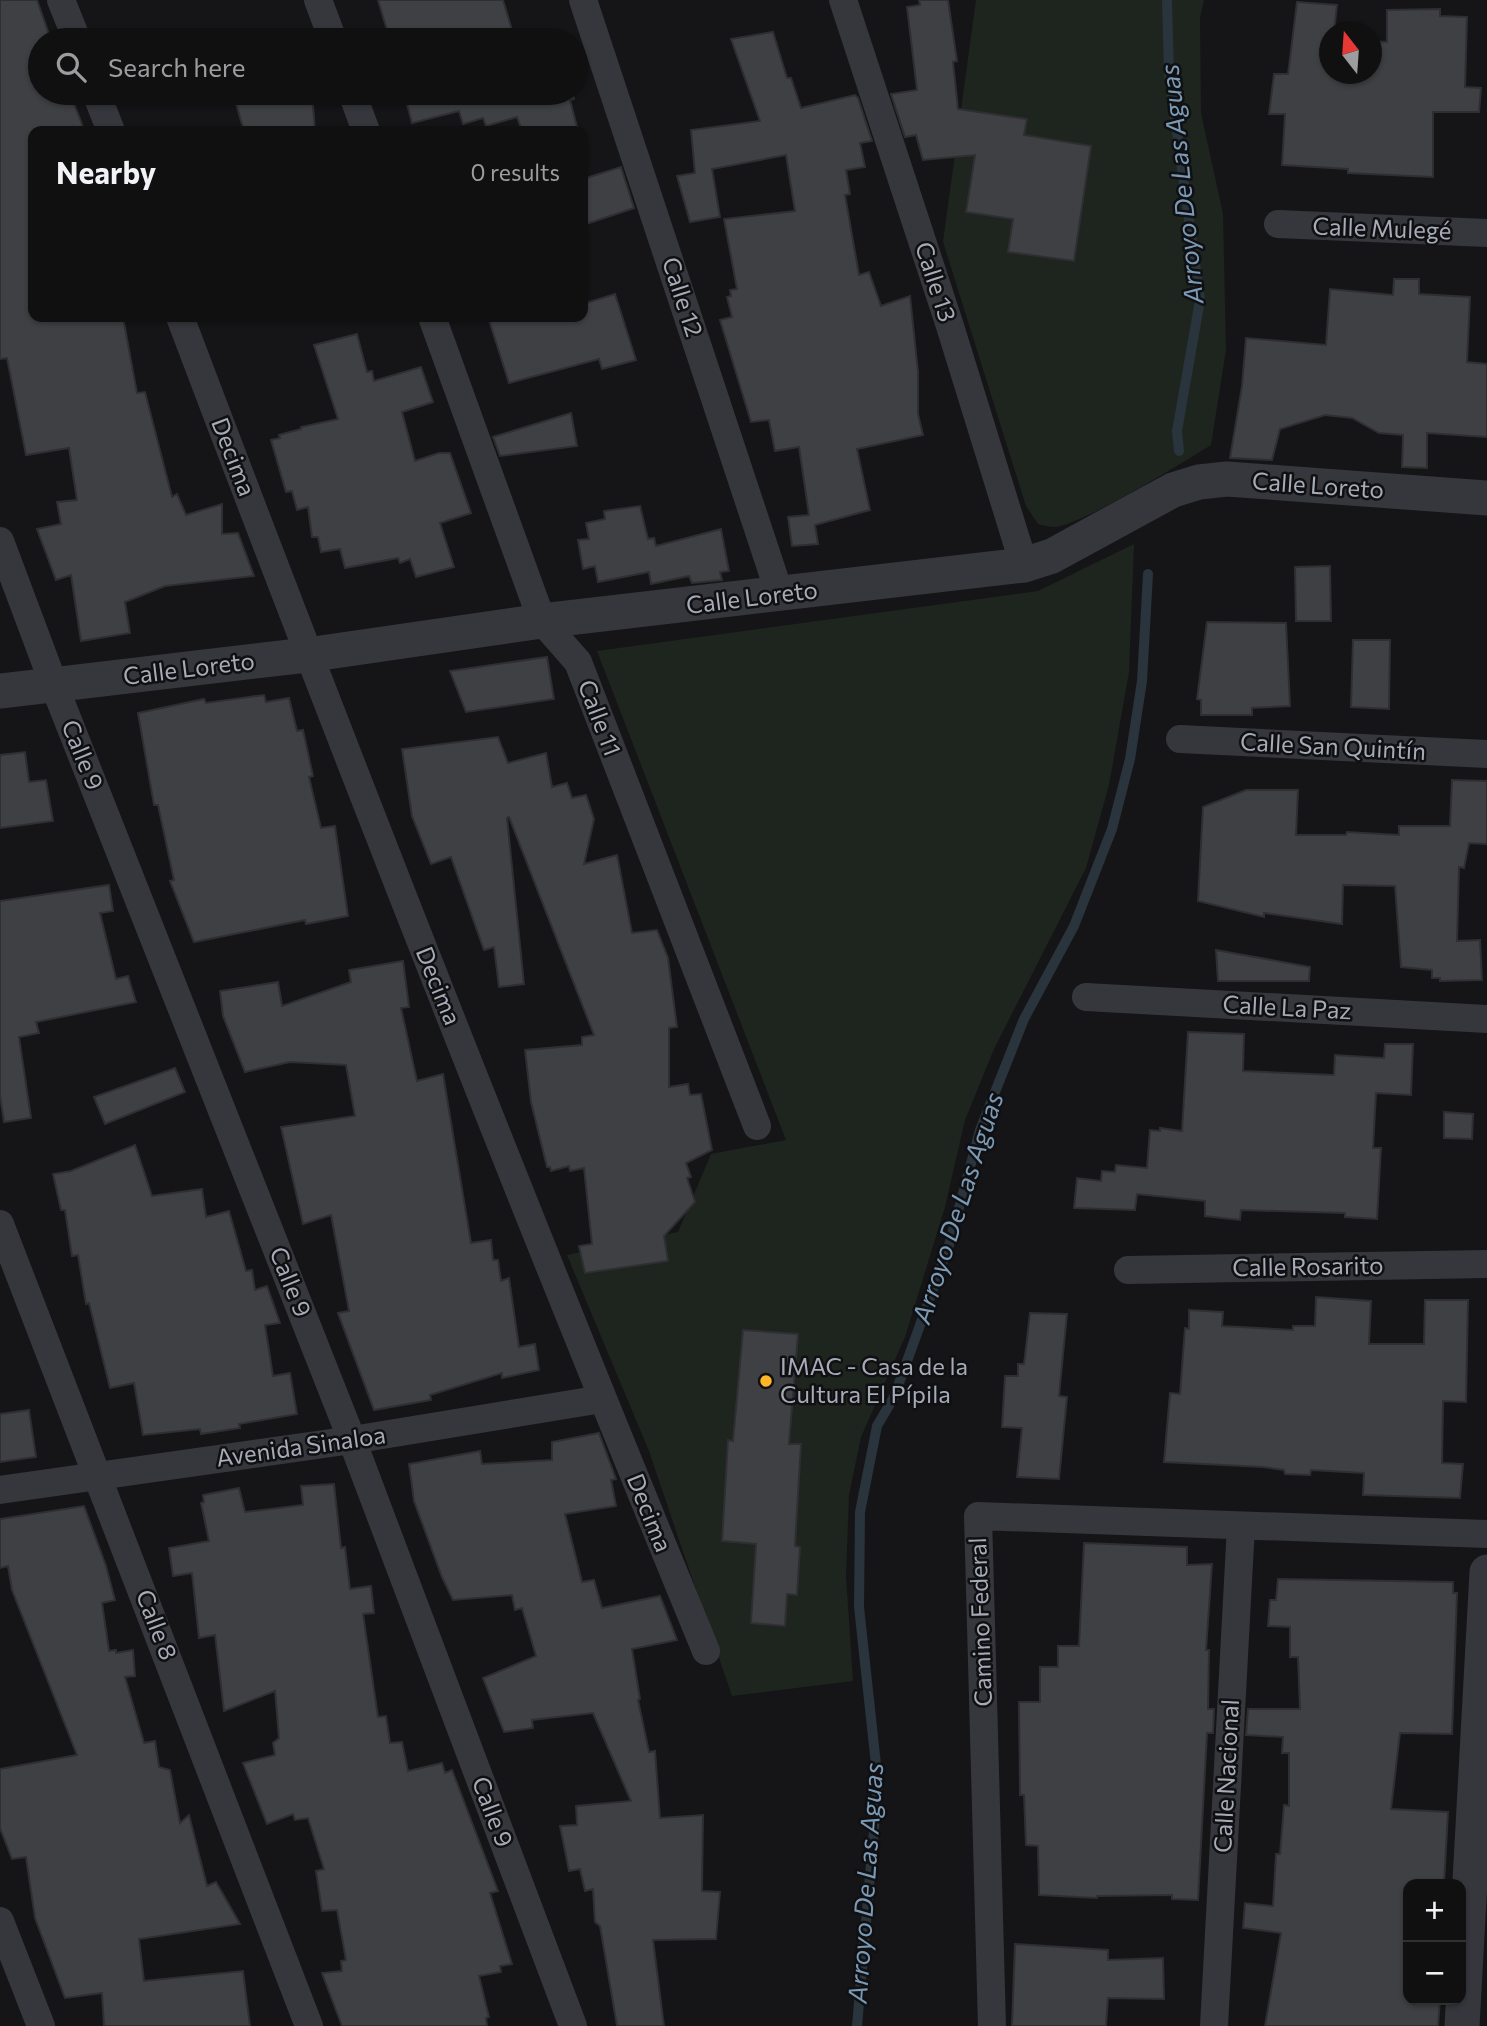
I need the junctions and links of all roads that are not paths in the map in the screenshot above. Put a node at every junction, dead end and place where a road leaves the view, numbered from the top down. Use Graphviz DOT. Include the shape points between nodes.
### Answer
graph roads {
  1 [pos="61,0"];
  2 [pos="318,0"];
  3 [pos="583,0"];
  4 [pos="843,0"];
  5 [pos="72,28"];
  6 [pos="328,28"];
  7 [pos="101,105"];
  8 [pos="356,105"];
  9 [pos="109,126"];
  10 [pos="364,126"];
  11 [pos="1278,224"];
  12 [pos="1487,233"];
  13 [pos="182,322"];
  14 [pos="434,322"];
  15 [pos="1487,498"];
  16 [pos="0,541"];
  17 [pos="1024,565"];
  18 [pos="780,594"];
  19 [pos="542,621"];
  20 [pos="307,655"];
  21 [pos="54,685"];
  22 [pos="0,691"];
  23 [pos="1180,739"];
  24 [pos="1487,754"];
  25 [pos="1086,997"];
  26 [pos="1487,1019"];
  27 [pos="757,1126"];
  28 [pos="0,1224"];
  29 [pos="1487,1264"];
  30 [pos="1128,1270"];
  31 [pos="602,1399"];
  32 [pos="352,1440"];
  33 [pos="99,1476"];
  34 [pos="0,1490"];
  35 [pos="1241,1526"];
  36 [pos="1487,1534"];
  37 [pos="1487,1572"];
  38 [pos="706,1651"];
  39 [pos="0,1921"];
  40 [pos="41,2026"];
  41 [pos="309,2026"];
  42 [pos="573,2026"];
  43 [pos="992,2026"];
  44 [pos="1214,2026"];
  45 [pos="1462,2026"];
  1 -- 5 [label="street"];
  2 -- 6 [label="street"];
  3 -- 18 [label="street, Calle 12"];
  4 -- 17 [label="street, Calle 13"];
  7 -- 9 [label="street"];
  8 -- 10 [label="street"];
  11 -- 12 [label="street, Calle Mulegé"];
  13 -- 20 [label="street, Decima"];
  14 -- 19 [label="street, Calle 11"];
  15 -- 17 [label="street, Calle Loreto" via="1227,479 1199,482 1173,489 1052,556"];
  16 -- 21 [label="street, Calle 9"];
  17 -- 18 [label="street, Calle Loreto"];
  18 -- 19 [label="street, Calle Loreto"];
  19 -- 20 [label="street, Calle Loreto"];
  19 -- 27 [label="street, Calle 11" via="578,662"];
  20 -- 21 [label="street, Calle Loreto"];
  20 -- 31 [label="street, Decima"];
  21 -- 22 [label="street, Calle Loreto"];
  21 -- 32 [label="street, Calle 9"];
  23 -- 24 [label="street, Calle San Quintín"];
  25 -- 26 [label="street, Calle La Paz"];
  28 -- 33 [label="street, Calle 8"];
  29 -- 30 [label="street, Calle Rosarito"];
  31 -- 32 [label="street, Avenida Sinaloa"];
  31 -- 38 [label="street, Decima"];
  32 -- 33 [label="street, Avenida Sinaloa"];
  32 -- 42 [label="street, Calle 9"];
  33 -- 34 [label="street, Avenida Sinaloa"];
  33 -- 41 [label="street, Calle 8"];
  35 -- 36 [label="street, Camino Federal"];
  35 -- 43 [label="street, Camino Federal" via="978,1516"];
  35 -- 44 [label="street, Calle Nacional"];
  37 -- 45 [label="street"];
  39 -- 40 [label="street"];
}
